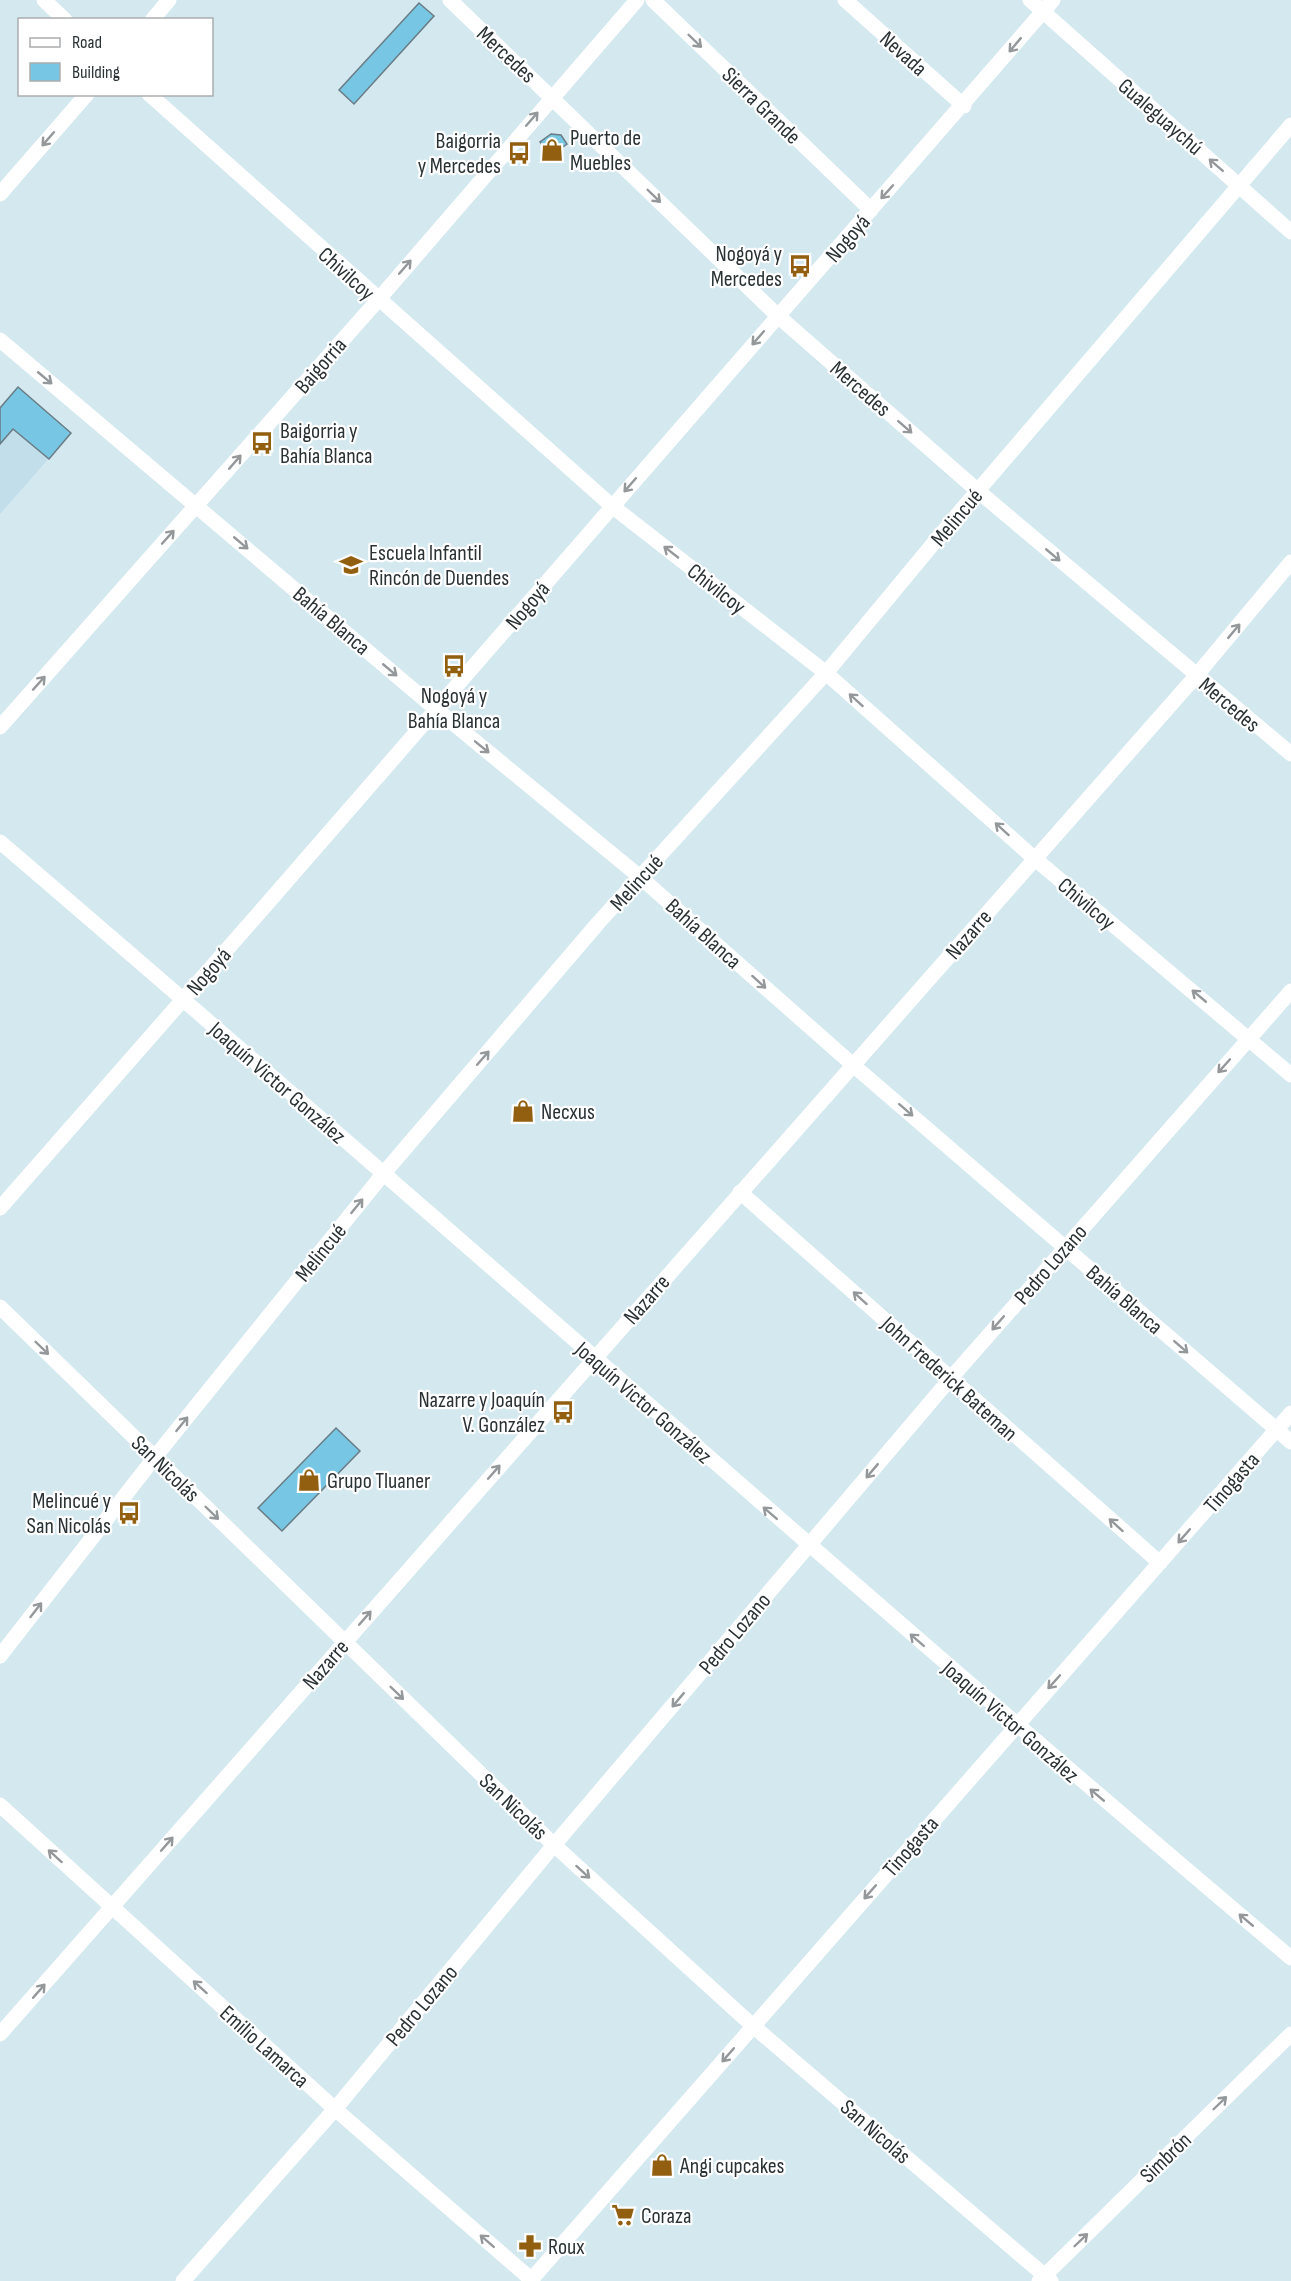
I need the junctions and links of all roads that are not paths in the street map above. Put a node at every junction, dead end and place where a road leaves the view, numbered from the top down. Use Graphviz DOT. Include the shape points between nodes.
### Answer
graph roads {
  1 [pos="44,0"];
  2 [pos="169,0"];
  3 [pos="450,0"];
  4 [pos="637,0"];
  5 [pos="653,0"];
  6 [pos="845,0"];
  7 [pos="1030,0"];
  8 [pos="1048,6"];
  9 [pos="63,18"];
  10 [pos="154,18"];
  11 [pos="85,96"];
  12 [pos="151,96"];
  13 [pos="552,96"];
  14 [pos="964,106"];
  15 [pos="1291,125"];
  16 [pos="1239,185"];
  17 [pos="0,194"];
  18 [pos="871,210"];
  19 [pos="1291,232"];
  20 [pos="378,300"];
  21 [pos="778,316"];
  22 [pos="0,340"];
  23 [pos="978,491"];
  24 [pos="197,505"];
  25 [pos="612,506"];
  26 [pos="1291,562"];
  27 [pos="826,673"];
  28 [pos="1197,676"];
  29 [pos="437,710"];
  30 [pos="0,727"];
  31 [pos="1291,754"];
  32 [pos="0,842"];
  33 [pos="1034,858"];
  34 [pos="640,877"];
  35 [pos="1291,991"];
  36 [pos="184,999"];
  37 [pos="1249,1038"];
  38 [pos="853,1065"];
  39 [pos="1291,1075"];
  40 [pos="384,1173"];
  41 [pos="740,1192"];
  42 [pos="0,1208"];
  43 [pos="1064,1246"];
  44 [pos="0,1308"];
  45 [pos="594,1359"];
  46 [pos="951,1378"];
  47 [pos="1291,1413"];
  48 [pos="1276,1429"];
  49 [pos="1291,1442"];
  50 [pos="155,1457"];
  51 [pos="809,1546"];
  52 [pos="1160,1563"];
  53 [pos="344,1641"];
  54 [pos="0,1656"];
  55 [pos="1015,1725"];
  56 [pos="0,1805"];
  57 [pos="554,1845"];
  58 [pos="112,1907"];
  59 [pos="1291,1958"];
  60 [pos="753,2026"];
  61 [pos="0,2034"];
  62 [pos="1291,2034"];
  63 [pos="334,2109"];
  64 [pos="1045,2279"];
  65 [pos="532,2280"];
  66 [pos="183,2281"];
  1 -- 9 [label="street"];
  2 -- 10 [label="street"];
  3 -- 13 [label="street, Mercedes"];
  4 -- 13 [label="street, Baigorria"];
  5 -- 18 [label="street, Sierra Grande, one-way"];
  6 -- 14 [label="street, Nevada"];
  7 -- 8 [label="street, Gualeguaychú"];
  8 -- 14 [label="street, Nogoyá, one-way"];
  16 -- 8 [label="street, Gualeguaychú, one-way"];
  11 -- 17 [label="street, one-way"];
  12 -- 20 [label="street, Chivilcoy"];
  20 -- 13 [label="street, Baigorria, one-way"];
  13 -- 21 [label="street, Mercedes, one-way"];
  14 -- 18 [label="street, Nogoyá, one-way"];
  15 -- 16 [label="street, Melincué"];
  16 -- 19 [label="street, Gualeguaychú"];
  16 -- 23 [label="street, Melincué"];
  18 -- 21 [label="street, Nogoyá"];
  24 -- 20 [label="street, Baigorria, one-way"];
  20 -- 25 [label="street, Chivilcoy"];
  21 -- 23 [label="street, Mercedes, one-way"];
  21 -- 25 [label="street, Nogoyá, one-way"];
  22 -- 24 [label="street, Bahía Blanca, one-way"];
  23 -- 27 [label="street, Melincué"];
  23 -- 28 [label="street, Mercedes, one-way"];
  24 -- 29 [label="street, Bahía Blanca, one-way"];
  30 -- 24 [label="street, Baigorria, one-way"];
  27 -- 25 [label="street, Chivilcoy, one-way"];
  25 -- 29 [label="street, Nogoyá"];
  28 -- 26 [label="street, Nazarre, one-way"];
  33 -- 27 [label="street, Chivilcoy, one-way"];
  27 -- 34 [label="street, Melincué"];
  28 -- 31 [label="street, Mercedes"];
  28 -- 33 [label="street, Nazarre"];
  29 -- 34 [label="street, Bahía Blanca, one-way"];
  29 -- 36 [label="street, Nogoyá"];
  32 -- 36 [label="street, Joaquín Victor González"];
  37 -- 33 [label="street, Chivilcoy, one-way"];
  33 -- 38 [label="street, Nazarre"];
  34 -- 38 [label="street, Bahía Blanca, one-way"];
  40 -- 34 [label="street, Melincué, one-way"];
  35 -- 37 [label="street, Pedro Lozano"];
  36 -- 40 [label="street, Joaquín Victor González"];
  36 -- 42 [label="street, Nogoyá"];
  37 -- 39 [label="street, Chivilcoy"];
  37 -- 43 [label="street, Pedro Lozano, one-way"];
  38 -- 41 [label="street, Nazarre"];
  38 -- 43 [label="street, Bahía Blanca, one-way"];
  40 -- 45 [label="street, Joaquín Victor González"];
  50 -- 40 [label="street, Melincué, one-way"];
  41 -- 45 [label="street, Nazarre"];
  46 -- 41 [label="street, John Frederick Bateman, one-way"];
  43 -- 46 [label="street, Pedro Lozano, one-way"];
  43 -- 48 [label="street, Bahía Blanca, one-way"];
  44 -- 50 [label="street, San Nicolás, one-way"];
  51 -- 45 [label="street, Joaquín Victor González, one-way"];
  53 -- 45 [label="street, Nazarre, one-way"];
  46 -- 51 [label="street, Pedro Lozano, one-way"];
  52 -- 46 [label="street, John Frederick Bateman, one-way"];
  47 -- 48 [label="street, Tinogasta"];
  48 -- 49 [label="street, Bahía Blanca"];
  48 -- 52 [label="street, Tinogasta, one-way"];
  50 -- 53 [label="street, San Nicolás, one-way"];
  54 -- 50 [label="street, Melincué, one-way"];
  55 -- 51 [label="street, Joaquín Victor González, one-way"];
  51 -- 57 [label="street, Pedro Lozano, one-way"];
  52 -- 55 [label="street, Tinogasta, one-way"];
  53 -- 57 [label="street, San Nicolás, one-way"];
  58 -- 53 [label="street, Nazarre, one-way"];
  59 -- 55 [label="street, Joaquín Victor González, one-way"];
  55 -- 60 [label="street, Tinogasta, one-way"];
  58 -- 56 [label="street, Emilio Lamarca, one-way"];
  57 -- 60 [label="street, San Nicolás, one-way"];
  57 -- 63 [label="street, Pedro Lozano"];
  61 -- 58 [label="street, Nazarre, one-way"];
  63 -- 58 [label="street, Emilio Lamarca, one-way"];
  60 -- 64 [label="street, San Nicolás"];
  60 -- 65 [label="street, Tinogasta, one-way"];
  64 -- 62 [label="street, Simbrón, one-way"];
  65 -- 63 [label="street, Emilio Lamarca, one-way"];
  63 -- 66 [label="street, Pedro Lozano"];
}
